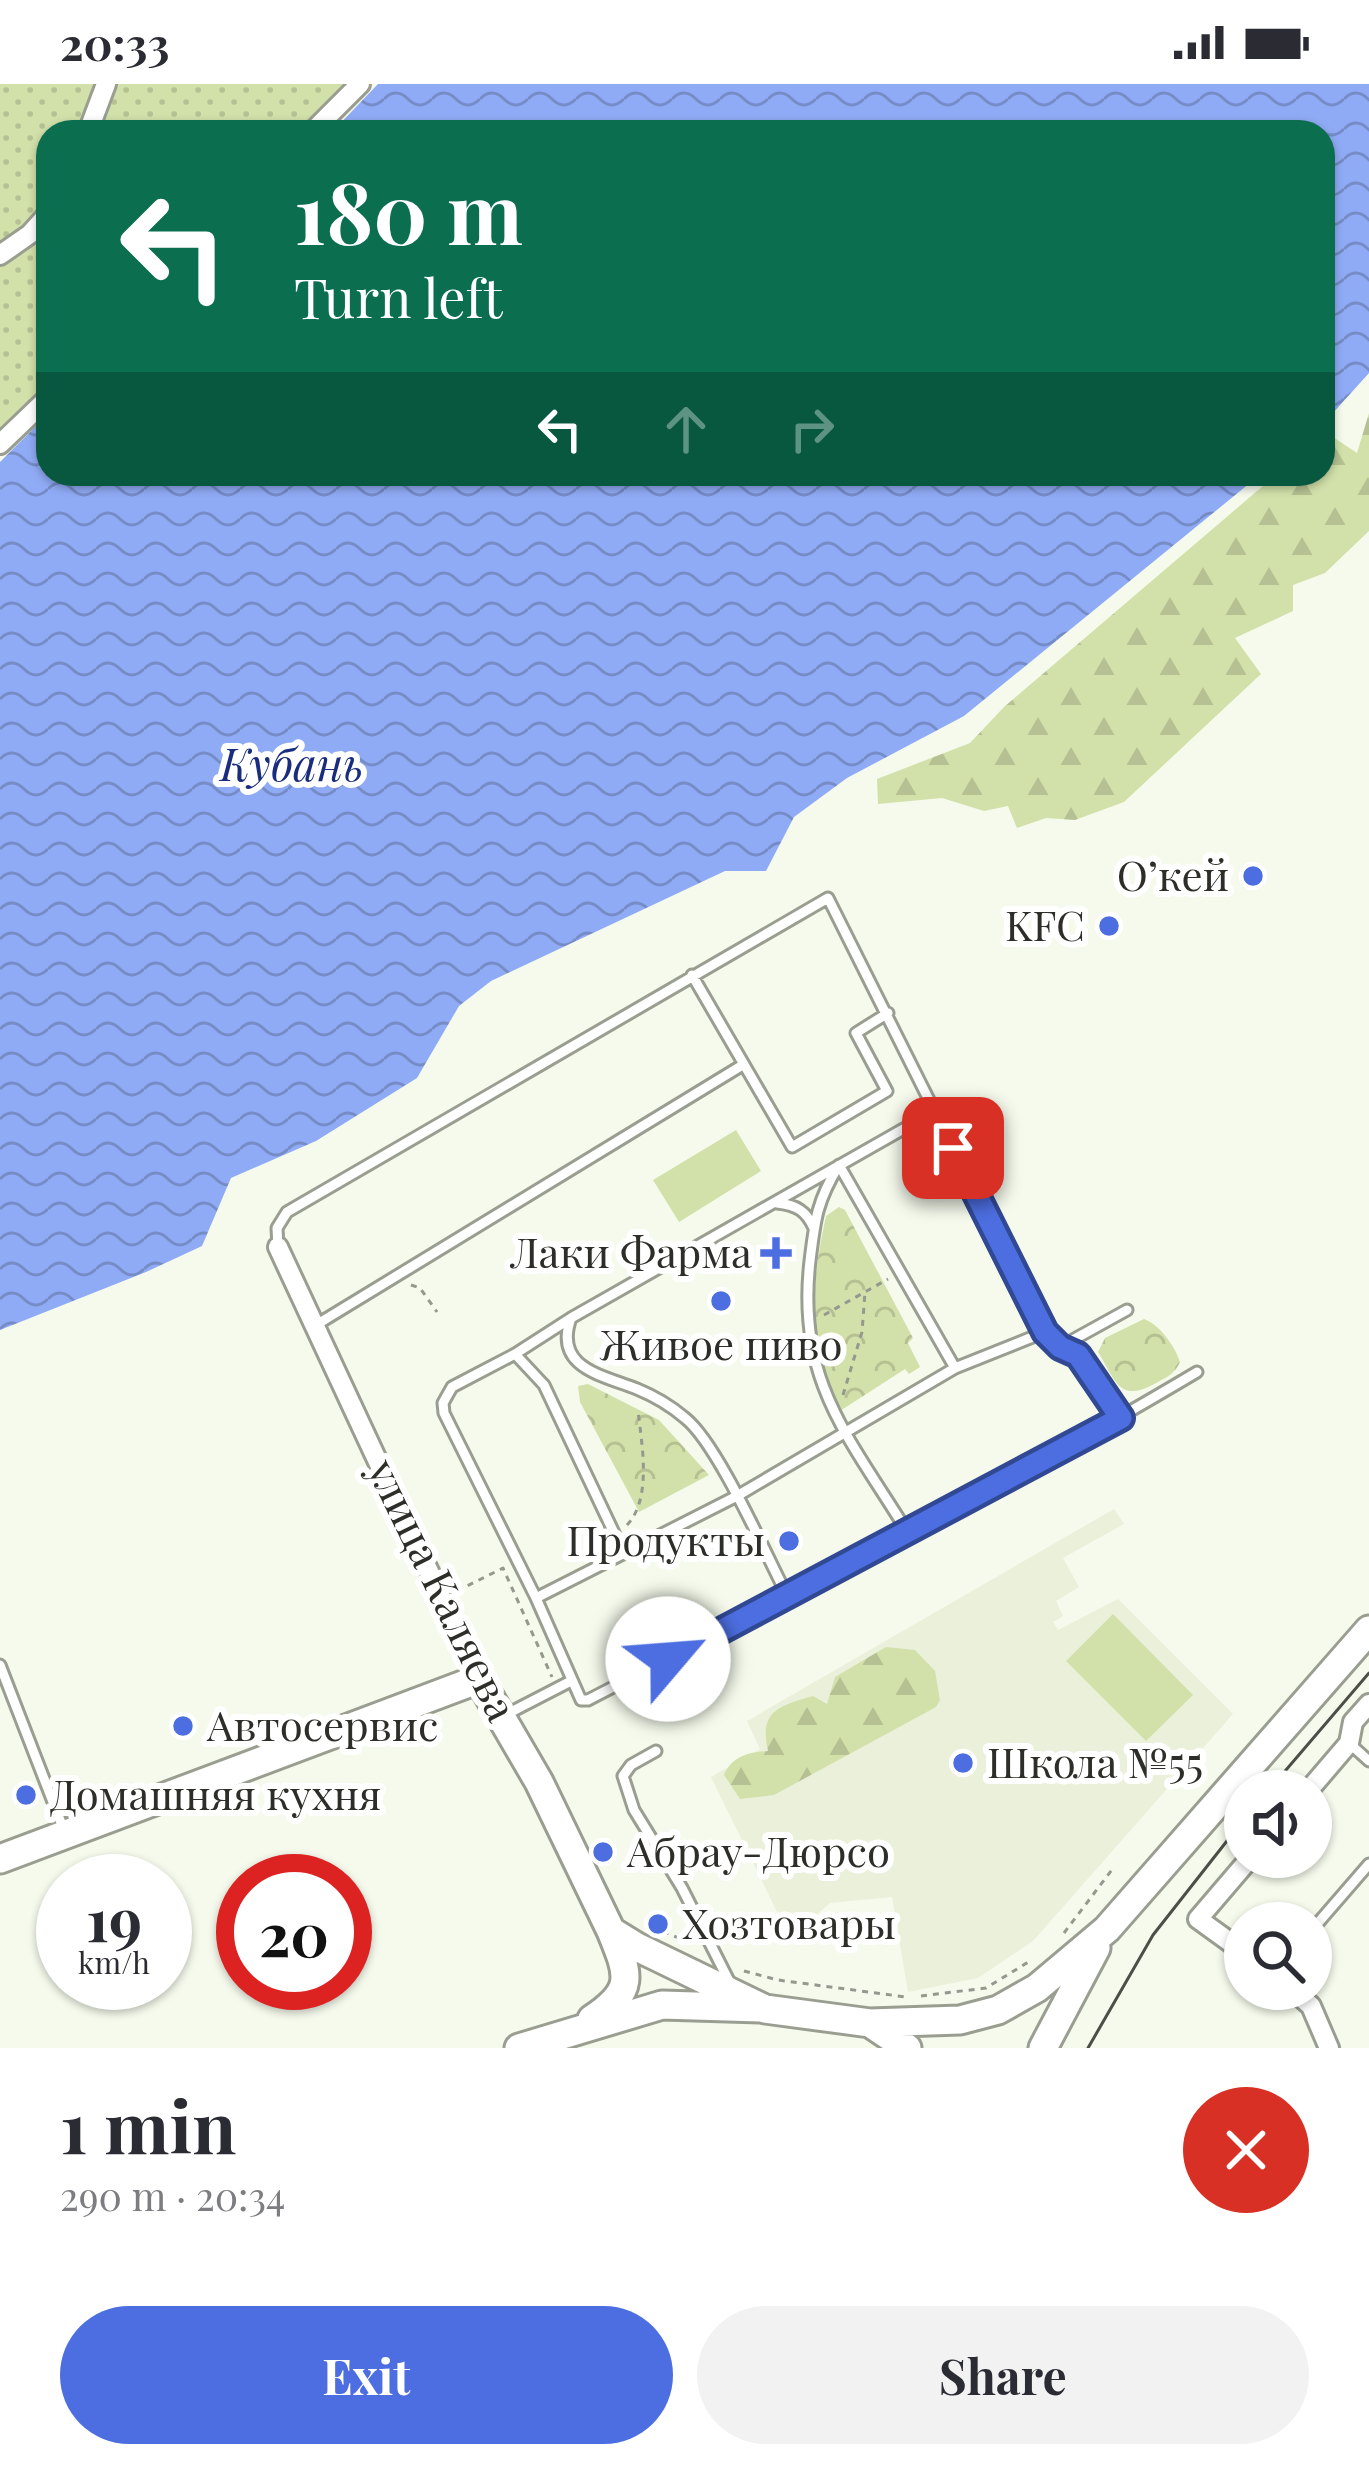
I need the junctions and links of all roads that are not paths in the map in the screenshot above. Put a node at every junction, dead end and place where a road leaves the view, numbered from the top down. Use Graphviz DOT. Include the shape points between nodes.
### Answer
graph roads {
  1 [pos="106,84"];
  2 [pos="360,84"];
  3 [pos="92,120"];
  4 [pos="324,120"];
  5 [pos="36,227"];
  6 [pos="0,255"];
  7 [pos="36,410"];
  8 [pos="0,444"];
  9 [pos="692,975"];
  10 [pos="888,1013"];
  11 [pos="742,1066"];
  12 [pos="935,1111"];
  13 [pos="839,1165"];
  14 [pos="773,1202"];
  15 [pos="814,1228"];
  16 [pos="278,1247"];
  17 [pos="1127,1310"];
  18 [pos="571,1318"];
  19 [pos="316,1325"];
  20 [pos="1045,1332"];
  21 [pos="1060,1347"];
  22 [pos="515,1354"];
  23 [pos="955,1368"];
  24 [pos="1197,1372"];
  25 [pos="1121,1418"];
  26 [pos="846,1432"];
  27 [pos="737,1496"];
  28 [pos="908,1533"];
  29 [pos="623,1554"];
  30 [pos="788,1597"];
  31 [pos="536,1598"];
  32 [pos="1369,1630"];
  33 [pos="0,1665"];
  34 [pos="479,1679"];
  35 [pos="571,1681"];
  36 [pos="1369,1704"];
  37 [pos="502,1717"];
  38 [pos="1349,1743"];
  39 [pos="656,1751"];
  40 [pos="1369,1760"];
  41 [pos="1326,1770"];
  42 [pos="66,1834"];
  43 [pos="0,1858"];
  44 [pos="1369,1864"];
  45 [pos="1233,1878"];
  46 [pos="1332,1907"];
  47 [pos="1107,1929"];
  48 [pos="610,1930"];
  49 [pos="1224,1938"];
  50 [pos="735,1992"];
  51 [pos="765,2008"];
  52 [pos="1313,2010"];
  53 [pos="871,2023"];
  54 [pos="578,2028"];
  55 [pos="519,2048"];
  56 [pos="907,2048"];
  57 [pos="1043,2048"];
  58 [pos="1329,2048"];
  1 -- 3 [label="street"];
  2 -- 4 [label="street"];
  5 -- 6 [label="street"];
  7 -- 8 [label="street"];
  9 -- 10 [label="lane" via="828,898"];
  9 -- 11 [label="lane"];
  9 -- 16 [label="lane" via="287,1212"];
  10 -- 11 [label="lane" via="856,1033 887,1091 792,1147"];
  10 -- 12 [label="lane"];
  11 -- 19 [label="lane"];
  12 -- 13 [label="lane"];
  12 -- 20 [label="lane"];
  13 -- 14 [label="lane"];
  13 -- 15 [label="lane" via="819,1198"];
  13 -- 23 [label="lane"];
  14 -- 15 [label="lane" via="807,1213"];
  14 -- 18 [label="lane"];
  15 -- 26 [label="lane" via="807,1325 814,1363"];
  16 -- 19 [label="street, улица Каляева"];
  17 -- 21 [label="lane"];
  18 -- 22 [label="lane"];
  18 -- 27 [label="lane" via="566,1333 574,1359 690,1421"];
  19 -- 34 [label="street, улица Каляева"];
  20 -- 21 [label="lane"];
  20 -- 23 [label="lane"];
  21 -- 25 [label="lane" via="1078,1355"];
  22 -- 29 [label="lane" via="544,1385"];
  22 -- 31 [label="lane" via="452,1387 443,1403"];
  23 -- 26 [label="lane"];
  24 -- 25 [label="lane"];
  25 -- 28 [label="lane"];
  26 -- 27 [label="lane"];
  26 -- 28 [label="lane"];
  27 -- 29 [label="lane"];
  27 -- 30 [label="lane"];
  28 -- 30 [label="lane"];
  29 -- 31 [label="lane"];
  30 -- 35 [label="lane" via="589,1700 580,1700"];
  31 -- 35 [label="lane"];
  32 -- 47 [label="main road"];
  33 -- 42 [label="lane"];
  34 -- 37 [label="main road, улица Каляева"];
  34 -- 42 [label="main road"];
  35 -- 37 [label="lane"];
  36 -- 38 [label="street" via="1353,1722"];
  37 -- 48 [label="main road, улица Каляева"];
  38 -- 40 [label="lane"];
  38 -- 41 [label="street"];
  39 -- 50 [label="lane" via="623,1776 634,1810"];
  42 -- 43 [label="main road"];
  44 -- 46 [label="lane"];
  45 -- 49 [label="street" via="1198,1919"];
  47 -- 53 [label="main road" via="998,2010 960,2020"];
  47 -- 57 [label="main road"];
  48 -- 50 [label="main road"];
  48 -- 54 [label="main road, улица Каляева" via="626,1984 611,2006"];
  50 -- 51 [label="main road"];
  51 -- 53 [label="main road"];
  51 -- 54 [label="main road" via="662,2005"];
  52 -- 58 [label="street"];
  53 -- 56 [label="main road"];
  54 -- 55 [label="main road"];
}
